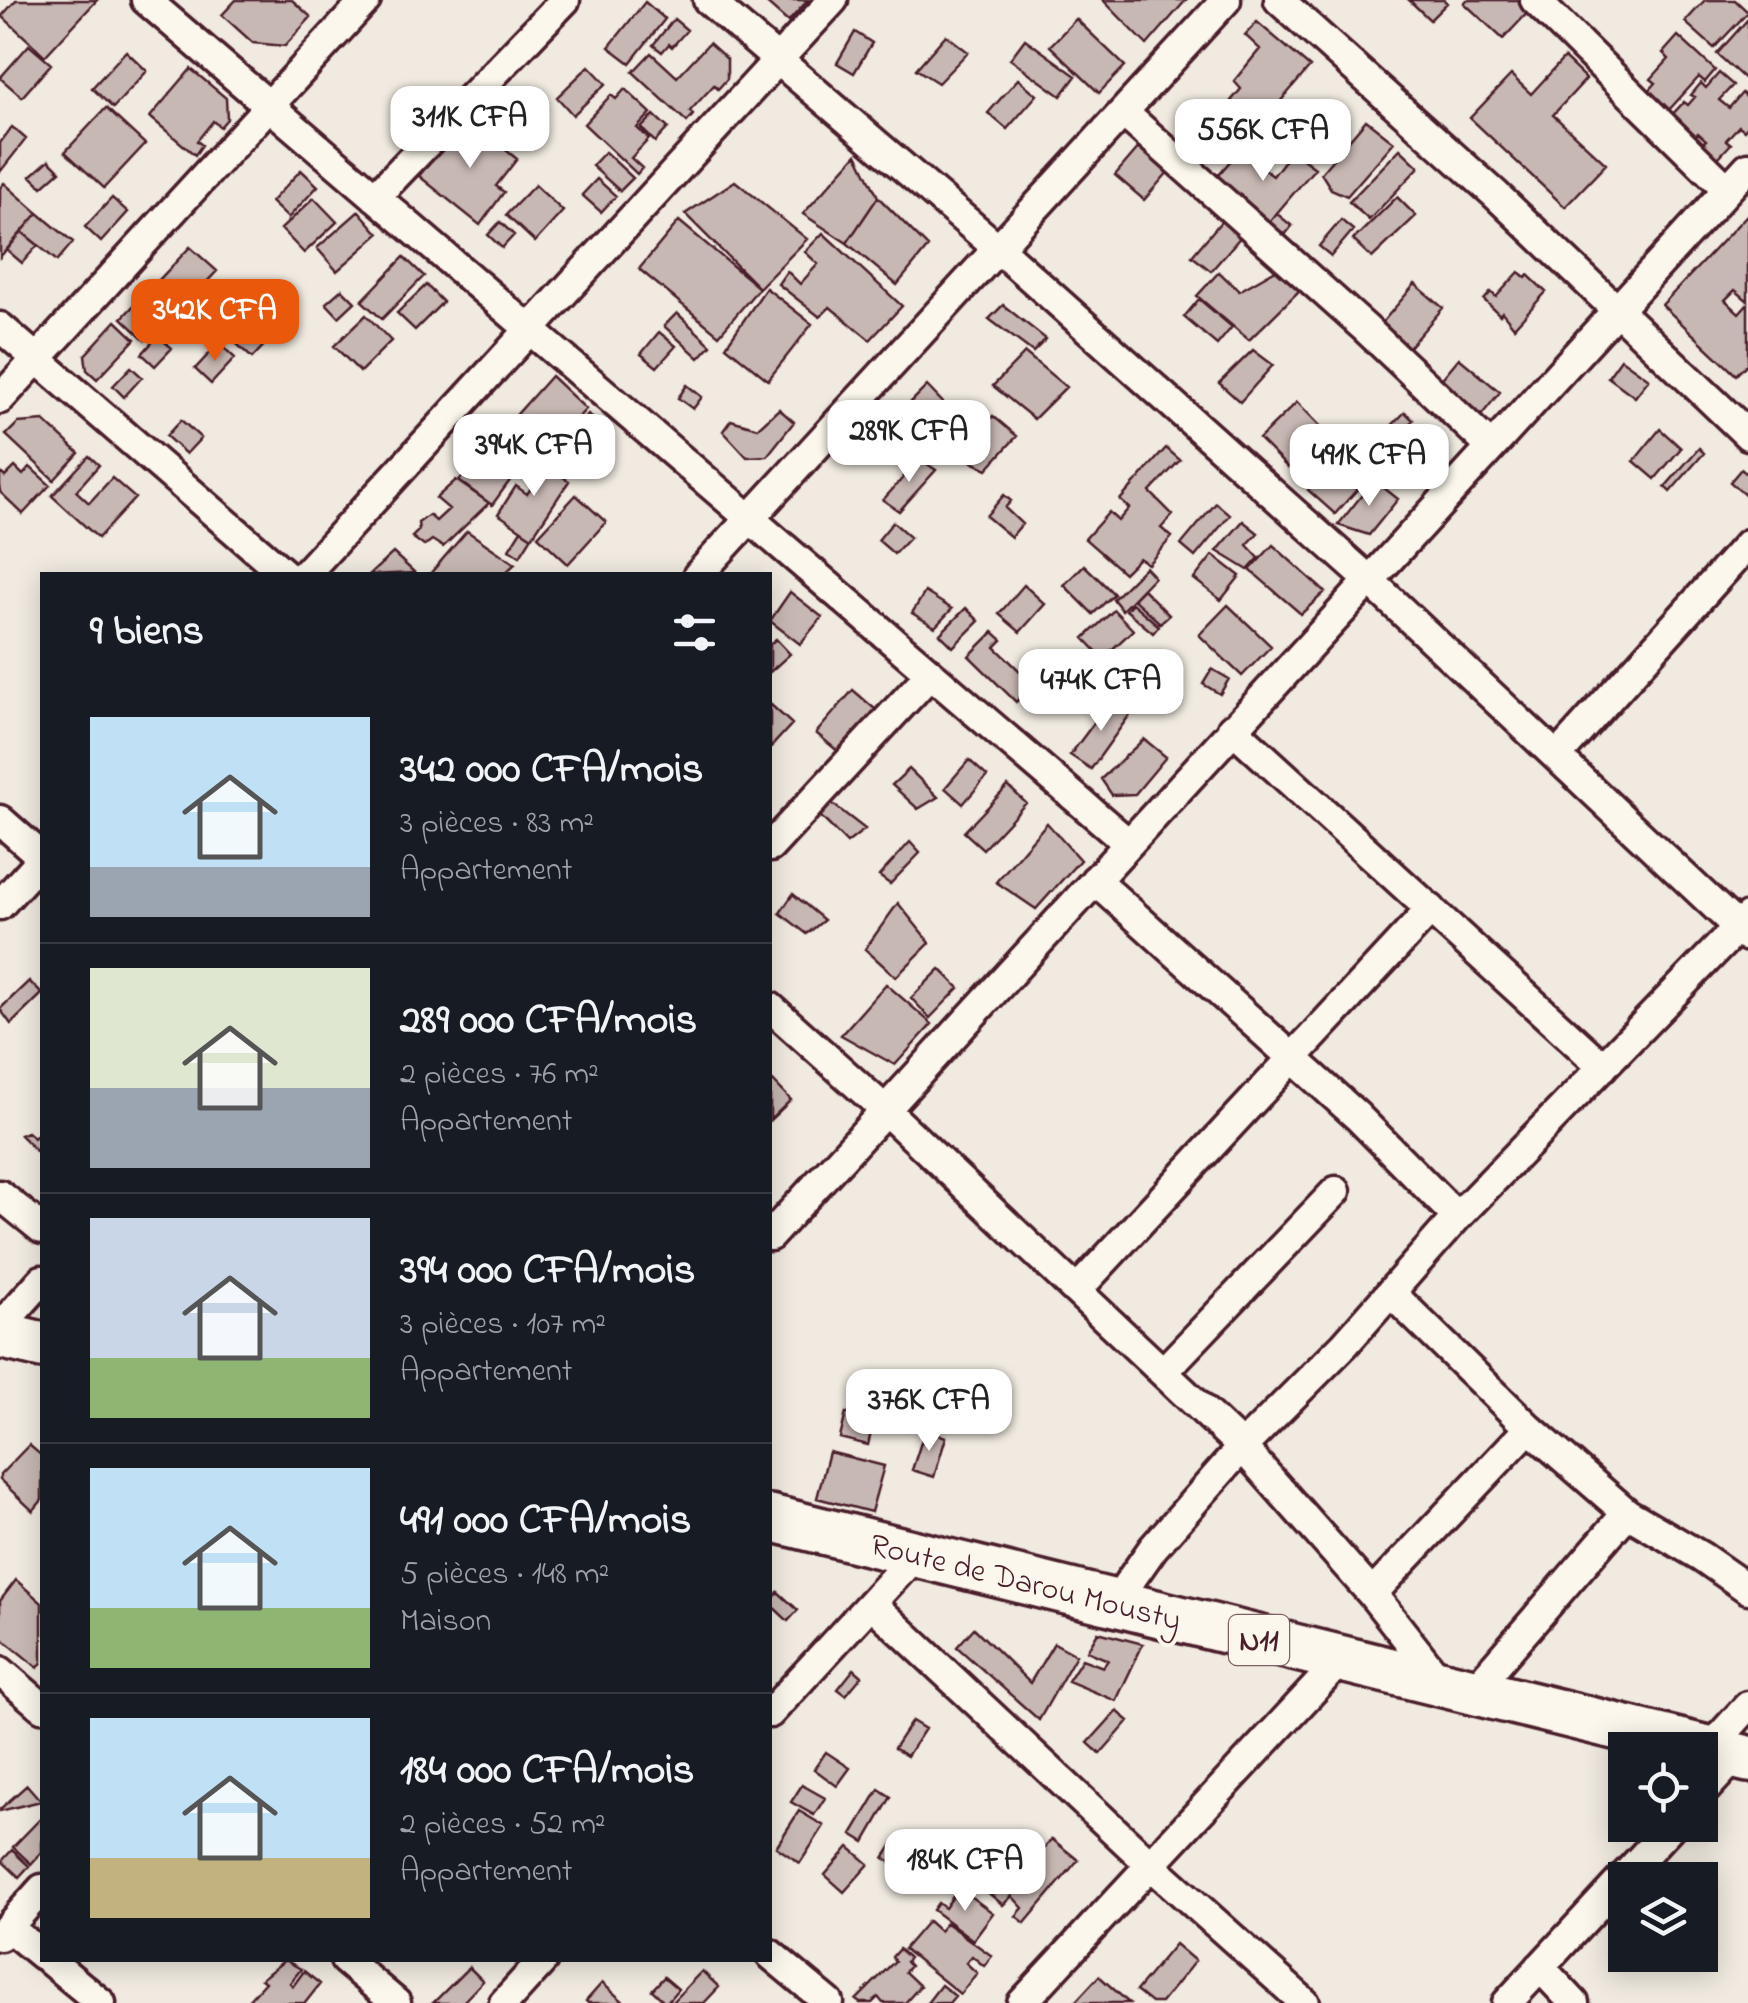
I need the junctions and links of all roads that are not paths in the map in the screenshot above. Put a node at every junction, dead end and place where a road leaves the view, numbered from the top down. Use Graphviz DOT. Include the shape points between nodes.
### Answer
graph roads {
  1 [pos="146,0"];
  2 [pos="366,0"];
  3 [pos="565,0"];
  4 [pos="708,0"];
  5 [pos="834,0"];
  6 [pos="1226,0"];
  7 [pos="1279,0"];
  8 [pos="1535,0"];
  9 [pos="778,60"];
  10 [pos="269,106"];
  11 [pos="1125,114"];
  12 [pos="1748,167"];
  13 [pos="1727,189"];
  14 [pos="375,197"];
  15 [pos="1000,250"];
  16 [pos="1614,310"];
  17 [pos="0,327"];
  18 [pos="530,330"];
  19 [pos="36,359"];
  20 [pos="0,399"];
  21 [pos="1748,435"];
  22 [pos="1491,446"];
  23 [pos="750,518"];
  24 [pos="1748,544"];
  25 [pos="283,572"];
  26 [pos="307,572"];
  27 [pos="701,572"];
  28 [pos="1369,580"];
  29 [pos="930,674"];
  30 [pos="1232,728"];
  31 [pos="1558,755"];
  32 [pos="0,820"];
  33 [pos="1128,843"];
  34 [pos="772,845"];
  35 [pos="40,856"];
  36 [pos="40,860"];
  37 [pos="1095,880"];
  38 [pos="0,905"];
  39 [pos="1430,909"];
  40 [pos="1745,928"];
  41 [pos="772,1009"];
  42 [pos="1292,1060"];
  43 [pos="1603,1067"];
  44 [pos="884,1108"];
  45 [pos="1336,1191"];
  46 [pos="0,1195"];
  47 [pos="1457,1217"];
  48 [pos="40,1227"];
  49 [pos="772,1234"];
  50 [pos="40,1282"];
  51 [pos="1077,1290"];
  52 [pos="1390,1293"];
  53 [pos="0,1331"];
  54 [pos="40,1344"];
  55 [pos="1164,1372"];
  56 [pos="1529,1428"];
  57 [pos="1242,1447"];
  58 [pos="1626,1514"];
  59 [pos="772,1518"];
  60 [pos="918,1552"];
  61 [pos="1748,1589"];
  62 [pos="1372,1594"];
  63 [pos="871,1603"];
  64 [pos="1113,1605"];
  65 [pos="1341,1660"];
  66 [pos="0,1672"];
  67 [pos="1458,1687"];
  68 [pos="40,1705"];
  69 [pos="1748,1706"];
  70 [pos="772,1711"];
  71 [pos="1731,1755"];
  72 [pos="1656,1842"];
  73 [pos="1152,1865"];
  74 [pos="40,1892"];
  75 [pos="4,1931"];
  76 [pos="40,1954"];
  77 [pos="772,1956"];
  78 [pos="50,1962"];
  79 [pos="347,1962"];
  80 [pos="542,1962"];
  81 [pos="1540,1967"];
  82 [pos="101,2003"];
  83 [pos="396,2003"];
  84 [pos="504,2003"];
  85 [pos="829,2003"];
  86 [pos="1022,2003"];
  87 [pos="1306,2003"];
  88 [pos="1507,2003"];
  89 [pos="1574,2003"];
  1 -- 10 [label="street"];
  2 -- 10 [label="street"];
  3 -- 14 [label="street"];
  4 -- 9 [label="street"];
  5 -- 9 [label="street"];
  6 -- 11 [label="street"];
  7 -- 16 [label="street"];
  8 -- 13 [label="street"];
  9 -- 15 [label="street"];
  9 -- 18 [label="street"];
  10 -- 14 [label="street"];
  10 -- 19 [label="street"];
  11 -- 15 [label="street"];
  11 -- 22 [label="street"];
  12 -- 13 [label="street"];
  13 -- 16 [label="street"];
  14 -- 18 [label="street"];
  15 -- 23 [label="street"];
  15 -- 28 [label="street"];
  16 -- 21 [label="street"];
  16 -- 22 [label="street"];
  17 -- 19 [label="street"];
  18 -- 23 [label="street"];
  18 -- 26 [label="street"];
  19 -- 20 [label="street"];
  19 -- 25 [label="street"];
  22 -- 28 [label="street"];
  23 -- 27 [label="street"];
  23 -- 29 [label="street"];
  24 -- 31 [label="street"];
  28 -- 30 [label="street"];
  28 -- 31 [label="street"];
  29 -- 33 [label="street"];
  29 -- 34 [label="street"];
  30 -- 33 [label="street"];
  30 -- 39 [label="street"];
  31 -- 40 [label="street"];
  32 -- 35 [label="street"];
  33 -- 37 [label="street"];
  36 -- 38 [label="street"];
  37 -- 42 [label="street"];
  37 -- 44 [label="street"];
  39 -- 42 [label="street"];
  39 -- 43 [label="street"];
  40 -- 43 [label="street"];
  41 -- 44 [label="street"];
  42 -- 47 [label="street"];
  42 -- 51 [label="street"];
  43 -- 47 [label="street"];
  44 -- 49 [label="street"];
  44 -- 51 [label="street"];
  45 -- 55 [label="street"];
  46 -- 48 [label="street"];
  47 -- 52 [label="street"];
  50 -- 53 [label="street"];
  51 -- 55 [label="street"];
  52 -- 56 [label="street"];
  52 -- 57 [label="street"];
  53 -- 54 [label="main road"];
  55 -- 57 [label="street"];
  56 -- 58 [label="street"];
  56 -- 62 [label="street"];
  57 -- 62 [label="street"];
  57 -- 64 [label="street"];
  58 -- 61 [label="street"];
  58 -- 67 [label="street"];
  59 -- 60 [label="main road, Route de Darou Mousty / N11"];
  60 -- 63 [label="street"];
  60 -- 64 [label="main road, Route de Darou Mousty / N11"];
  62 -- 67 [label="street"];
  63 -- 70 [label="street"];
  63 -- 73 [label="street"];
  64 -- 65 [label="main road, Route de Darou Mousty / N11"];
  65 -- 67 [label="main road, Route de Darou Mousty / N11"];
  65 -- 73 [label="street"];
  66 -- 68 [label="street"];
  67 -- 71 [label="main road, Route de Darou Mousty / N11"];
  69 -- 71 [label="street"];
  72 -- 81 [label="street"];
  73 -- 86 [label="street"];
  73 -- 87 [label="street"];
  74 -- 75 [label="street"];
  75 -- 76 [label="street"];
  77 -- 85 [label="street"];
  78 -- 82 [label="street"];
  79 -- 83 [label="street"];
  80 -- 84 [label="street"];
  81 -- 88 [label="street"];
  81 -- 89 [label="street"];
}
